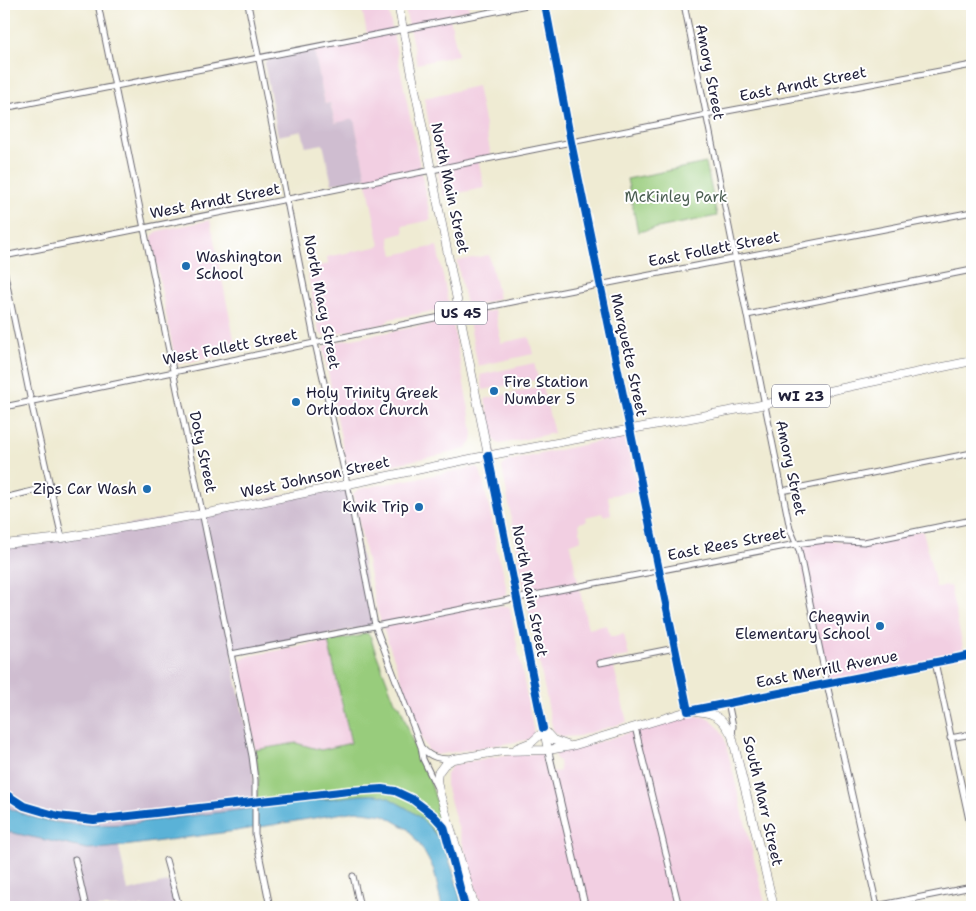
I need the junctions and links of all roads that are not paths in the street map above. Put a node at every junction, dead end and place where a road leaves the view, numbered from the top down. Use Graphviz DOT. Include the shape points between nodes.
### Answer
graph roads {
  1 [pos="98,4"];
  2 [pos="248,4"];
  3 [pos="398,4"];
  4 [pos="532,4"];
  5 [pos="545,4"];
  6 [pos="684,4"];
  7 [pos="403,28"];
  8 [pos="258,57"];
  9 [pos="972,65"];
  10 [pos="115,85"];
  11 [pos="4,108"];
  12 [pos="706,115"];
  13 [pos="571,142"];
  14 [pos="432,171"];
  15 [pos="287,200"];
  16 [pos="972,212"];
  17 [pos="144,228"];
  18 [pos="4,256"];
  19 [pos="734,258"];
  20 [pos="4,270"];
  21 [pos="972,270"];
  22 [pos="600,284"];
  23 [pos="461,313"];
  24 [pos="747,315"];
  25 [pos="315,342"];
  26 [pos="972,360"];
  27 [pos="172,371"];
  28 [pos="31,402"];
  29 [pos="765,404"];
  30 [pos="4,406"];
  31 [pos="630,430"];
  32 [pos="972,453"];
  33 [pos="488,456"];
  34 [pos="347,483"];
  35 [pos="49,487"];
  36 [pos="782,491"];
  37 [pos="4,498"];
  38 [pos="203,514"];
  39 [pos="972,520"];
  40 [pos="62,538"];
  41 [pos="4,544"];
  42 [pos="796,544"];
  43 [pos="659,570"];
  44 [pos="517,599"];
  45 [pos="375,626"];
  46 [pos="675,648"];
  47 [pos="231,654"];
  48 [pos="972,655"];
  49 [pos="935,662"];
  50 [pos="600,663"];
  51 [pos="827,684"];
  52 [pos="728,702"];
  53 [pos="688,711"];
  54 [pos="635,726"];
  55 [pos="543,730"];
  56 [pos="972,734"];
  57 [pos="732,736"];
  58 [pos="950,738"];
  59 [pos="572,746"];
  60 [pos="421,747"];
  61 [pos="548,750"];
  62 [pos="503,751"];
  63 [pos="452,759"];
  64 [pos="439,791"];
  65 [pos="972,834"];
  66 [pos="75,859"];
  67 [pos="166,860"];
  68 [pos="353,876"];
  69 [pos="972,887"];
  70 [pos="86,907"];
  71 [pos="179,907"];
  72 [pos="270,907"];
  73 [pos="360,907"];
  74 [pos="475,907"];
  75 [pos="585,907"];
  76 [pos="679,907"];
  77 [pos="774,907"];
  78 [pos="874,907"];
  1 -- 10 [label="street, Doty Street"];
  2 -- 8 [label="street, North Macy Street"];
  3 -- 7 [label="main road, North Main Street / US 45"];
  4 -- 7 [label="street"];
  5 -- 13 [label="street, Marquette Street"];
  6 -- 12 [label="street, Amory Street"];
  7 -- 8 [label="street"];
  7 -- 14 [label="main road, North Main Street / US 45"];
  8 -- 10 [label="street"];
  8 -- 15 [label="street, North Macy Street"];
  9 -- 12 [label="street, East Arndt Street"];
  10 -- 11 [label="street"];
  10 -- 17 [label="street, Doty Street"];
  12 -- 13 [label="street, East Arndt Street"];
  12 -- 19 [label="street, Amory Street"];
  13 -- 14 [label="street, East Arndt Street"];
  13 -- 22 [label="street, Marquette Street"];
  14 -- 15 [label="street, West Arndt Street"];
  14 -- 23 [label="main road, North Main Street / US 45"];
  15 -- 17 [label="street, West Arndt Street"];
  15 -- 25 [label="street, North Macy Street"];
  16 -- 19 [label="street, East Follett Street"];
  17 -- 18 [label="street, West Arndt Street"];
  17 -- 27 [label="street, Doty Street"];
  19 -- 22 [label="street, East Follett Street"];
  19 -- 24 [label="street, Amory Street"];
  20 -- 28 [label="street"];
  21 -- 24 [label="street"];
  22 -- 23 [label="street, East Follett Street"];
  22 -- 31 [label="street, Marquette Street"];
  23 -- 25 [label="street, West Follett Street"];
  23 -- 33 [label="main road, North Main Street / US 45"];
  24 -- 29 [label="street, Amory Street"];
  25 -- 27 [label="street, West Follett Street"];
  25 -- 34 [label="street, North Macy Street"];
  26 -- 29 [label="main road, WI 23"];
  27 -- 28 [label="street, West Follett Street"];
  27 -- 38 [label="street, Doty Street"];
  28 -- 30 [label="street, West Follett Street"];
  28 -- 35 [label="street"];
  29 -- 31 [label="main road, WI 23"];
  29 -- 36 [label="street, Amory Street"];
  31 -- 33 [label="main road, West Johnson Street / WI 23"];
  31 -- 43 [label="street, Marquette Street"];
  32 -- 36 [label="street"];
  33 -- 34 [label="main road, West Johnson Street"];
  33 -- 44 [label="main road, North Main Street"];
  34 -- 38 [label="main road, West Johnson Street"];
  34 -- 45 [label="street, North Macy Street"];
  35 -- 37 [label="street"];
  35 -- 40 [label="street"];
  36 -- 42 [label="street, Amory Street"];
  38 -- 40 [label="main road, West Johnson Street"];
  38 -- 47 [label="street, Doty Street"];
  39 -- 42 [label="street, East Rees Street" via="864,542 826,540"];
  40 -- 41 [label="main road, West Johnson Street"];
  42 -- 43 [label="street, East Rees Street"];
  42 -- 51 [label="street, Amory Street" via="800,550"];
  43 -- 44 [label="street, East Rees Street"];
  43 -- 46 [label="street, Marquette Street"];
  44 -- 45 [label="street, East Rees Street"];
  44 -- 55 [label="main road, North Main Street"];
  45 -- 47 [label="street, East Rees Street"];
  45 -- 60 [label="street, North Macy Street"];
  46 -- 50 [label="street"];
  46 -- 53 [label="street, Marquette Street"];
  47 -- 72 [label="street, Doty Street" via="252,756 255,834"];
  48 -- 49 [label="street, East Merrill Avenue"];
  49 -- 51 [label="street, East Merrill Avenue"];
  49 -- 58 [label="street"];
  51 -- 52 [label="street, East Merrill Avenue"];
  51 -- 78 [label="street, Amory Street"];
  52 -- 53 [label="street, East Merrill Avenue"];
  52 -- 57 [label="street, South Marr Street"];
  53 -- 54 [label="main road, East Merrill Avenue"];
  53 -- 57 [label="main road" via="706,712 718,717"];
  54 -- 59 [label="main road, East Merrill Avenue"];
  54 -- 76 [label="street"];
  55 -- 59 [label="main road" via="557,742"];
  55 -- 61 [label="main road, North Main Street"];
  55 -- 62 [label="main road" via="539,738 527,745"];
  56 -- 58 [label="street"];
  57 -- 77 [label="main road, South Marr Street"];
  58 -- 65 [label="street"];
  59 -- 61 [label="main road, East Merrill Avenue"];
  60 -- 63 [label="street" via="434,757"];
  60 -- 64 [label="street, North Macy Street" via="423,759"];
  61 -- 62 [label="main road, East Merrill Avenue"];
  61 -- 75 [label="street, North Main Street"];
  62 -- 63 [label="main road"];
  63 -- 64 [label="main road" via="438,773"];
  64 -- 74 [label="main road, North Macy Street"];
  66 -- 70 [label="street"];
  67 -- 71 [label="street"];
  68 -- 73 [label="street"];
  69 -- 78 [label="street"];
}
